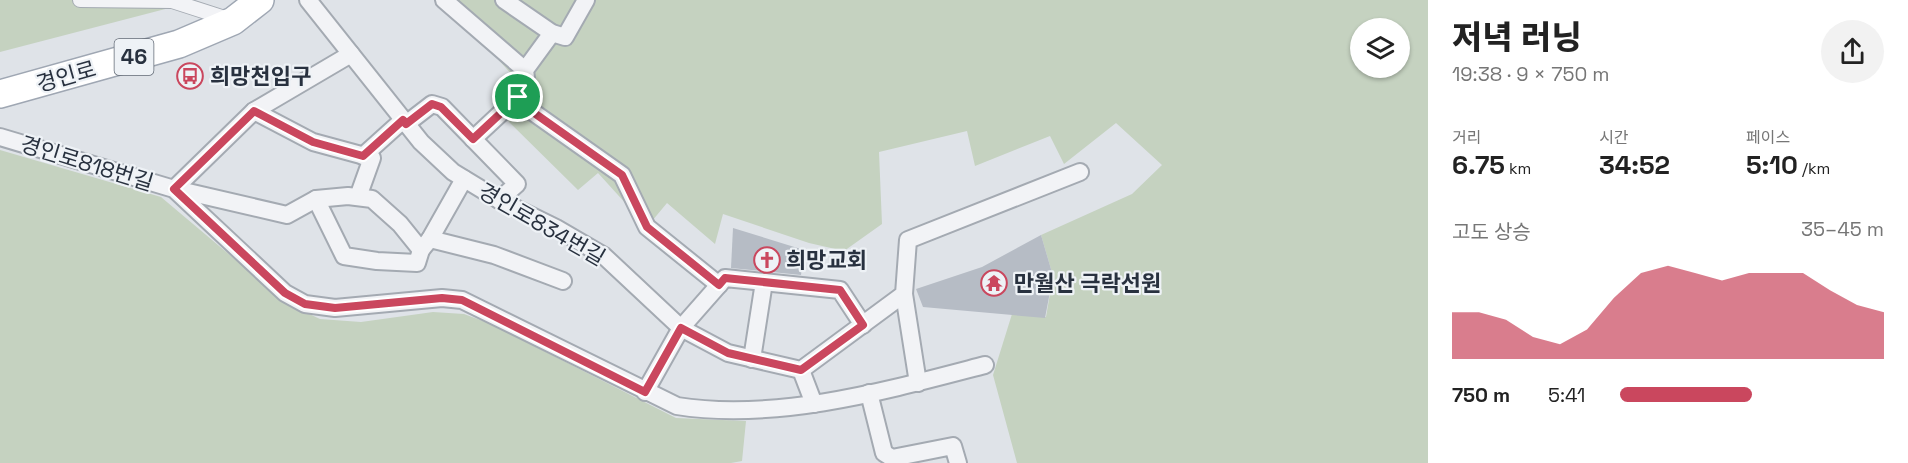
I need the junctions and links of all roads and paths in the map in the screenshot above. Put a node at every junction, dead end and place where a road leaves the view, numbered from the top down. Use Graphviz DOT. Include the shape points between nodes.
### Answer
graph roads {
  1 [pos="80,0"];
  2 [pos="260,0"];
  3 [pos="308,0"];
  4 [pos="444,0"];
  5 [pos="504,0"];
  6 [pos="586,0"];
  7 [pos="232,21"];
  8 [pos="552,33"];
  9 [pos="351,54"];
  10 [pos="526,76"];
  11 [pos="0,94"];
  12 [pos="254,111"];
  13 [pos="404,122"];
  14 [pos="0,137"];
  15 [pos="473,139"];
  16 [pos="363,156"];
  17 [pos="1080,172"];
  18 [pos="464,179"];
  19 [pos="174,189"];
  20 [pos="358,197"];
  21 [pos="316,198"];
  22 [pos="500,200"];
  23 [pos="426,245"];
  24 [pos="563,281"];
  25 [pos="764,282"];
  26 [pos="719,285"];
  27 [pos="904,294"];
  28 [pos="863,325"];
  29 [pos="681,328"];
  30 [pos="752,359"];
  31 [pos="985,365"];
  32 [pos="801,370"];
  33 [pos="918,383"];
  34 [pos="645,392"];
  35 [pos="869,393"];
  36 [pos="814,405"];
  37 [pos="958,463"];
  1 -- 7 [label="street" via="172,0"];
  2 -- 7 [label="main road, 경인로 / 46"];
  3 -- 9 [label="street, 경인로834번길"];
  4 -- 10 [label="street"];
  5 -- 8 [label="street"];
  6 -- 8 [label="street" via="565,37"];
  7 -- 11 [label="main road, 경인로 / 46" via="179,44"];
  8 -- 10 [label="street"];
  9 -- 12 [label="street"];
  9 -- 13 [label="street, 경인로834번길"];
  10 -- 15 [label="street" via="518,97"];
  10 -- 26 [label="street" via="530,110 622,175 647,227"];
  12 -- 16 [label="street" via="313,142"];
  12 -- 19 [label="street, 경인로818번길"];
  13 -- 15 [label="street" via="432,104 441,107"];
  13 -- 16 [label="street"];
  13 -- 18 [label="street, 경인로834번길"];
  14 -- 19 [label="street, 경인로818번길"];
  15 -- 22 [label="street" via="517,184"];
  16 -- 20 [label="street" via="372,158"];
  17 -- 27 [label="street" via="908,240"];
  18 -- 22 [label="street, 경인로834번길"];
  18 -- 23 [label="street"];
  19 -- 21 [label="street, 경인로818번길" via="287,215"];
  19 -- 34 [label="street, 경인로818번길" via="285,293 305,304 335,308 442,298 462,300"];
  20 -- 21 [label="street, 경인로818번길"];
  20 -- 23 [label="street, 경인로818번길" via="372,198"];
  21 -- 23 [label="street" via="344,256 417,263"];
  22 -- 29 [label="street, 경인로834번길" via="604,256"];
  23 -- 24 [label="street" via="494,255"];
  25 -- 26 [label="street" via="725,278"];
  25 -- 28 [label="street" via="840,290"];
  25 -- 30 [label="street"];
  26 -- 29 [label="street"];
  27 -- 28 [label="street"];
  27 -- 33 [label="street"];
  28 -- 32 [label="street"];
  29 -- 30 [label="street, 경인로834번길" via="728,353"];
  29 -- 34 [label="street"];
  30 -- 32 [label="street, 경인로834번길"];
  31 -- 33 [label="street, 경인로818번길"];
  32 -- 36 [label="street"];
  33 -- 35 [label="street, 경인로818번길"];
  34 -- 36 [label="street, 경인로818번길" via="677,406 709,411"];
  35 -- 36 [label="street, 경인로818번길"];
  35 -- 37 [label="street" via="884,453 892,458 953,446"];
}
